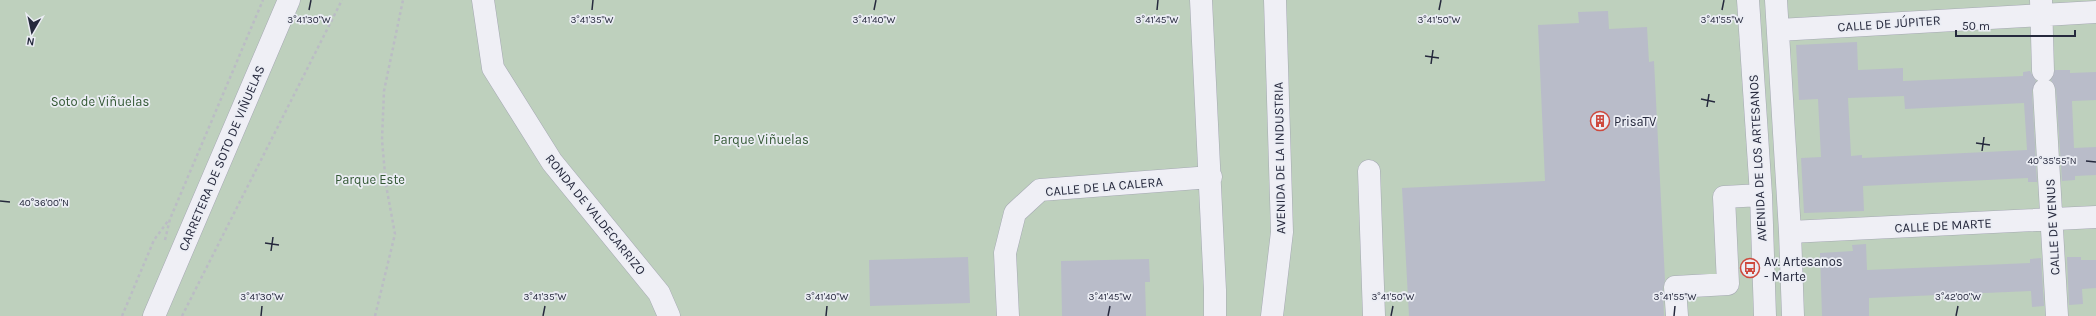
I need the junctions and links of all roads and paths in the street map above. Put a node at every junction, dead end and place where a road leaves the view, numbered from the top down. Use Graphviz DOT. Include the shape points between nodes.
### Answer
graph roads {
  1 [pos="263,0"];
  2 [pos="289,0"];
  3 [pos="342,0"];
  4 [pos="403,0"];
  5 [pos="484,0"];
  6 [pos="1202,0"];
  7 [pos="1275,0"];
  8 [pos="1748,0"];
  9 [pos="1776,0"];
  10 [pos="2041,7"];
  11 [pos="2096,12"];
  12 [pos="1778,30"];
  13 [pos="1369,171"];
  14 [pos="1211,177"];
  15 [pos="1761,195"];
  16 [pos="2096,217"];
  17 [pos="170,219"];
  18 [pos="2052,219"];
  19 [pos="1790,232"];
  20 [pos="163,245"];
  21 [pos="122,316"];
  22 [pos="154,316"];
  23 [pos="182,316"];
  24 [pos="375,316"];
  25 [pos="669,316"];
  26 [pos="1008,316"];
  27 [pos="1214,316"];
  28 [pos="1272,316"];
  29 [pos="1374,316"];
  30 [pos="1677,316"];
  31 [pos="1764,316"];
  32 [pos="1792,316"];
  33 [pos="2057,316"];
  1 -- 17 [label="path"];
  2 -- 22 [label="street, CARRETERA DE SOTO DE VIÑUELAS"];
  3 -- 23 [label="path"];
  4 -- 24 [label="path" via="384,90 382,140 394,234"];
  5 -- 25 [label="street, RONDA DE VALDECARRIZO" via="493,68 552,162 660,292"];
  6 -- 14 [label="street"];
  7 -- 28 [label="street, AVENIDA DE LA INDUSTRIA" via="1282,232"];
  8 -- 15 [label="street, AVENIDA DE LOS ARTESANOS"];
  9 -- 12 [label="street"];
  10 -- 11 [label="street, CALLE DE JÚPITER"];
  10 -- 12 [label="street, CALLE DE JÚPITER"];
  10 -- 18 [label="street, CALLE DE VENUS"];
  12 -- 19 [label="street"];
  13 -- 29 [label="street"];
  14 -- 26 [label="street, CALLE DE LA CALERA" via="1040,190 1015,213 1005,253"];
  14 -- 27 [label="street"];
  15 -- 30 [label="street" via="1724,197 1728,284 1675,287"];
  15 -- 31 [label="street, AVENIDA DE LOS ARTESANOS"];
  16 -- 18 [label="street, CALLE DE MARTE"];
  17 -- 20 [label="path"];
  17 -- 21 [label="path" via="154,240"];
  18 -- 19 [label="street, CALLE DE MARTE"];
  18 -- 33 [label="street, CALLE DE VENUS"];
  19 -- 32 [label="street"];
}
